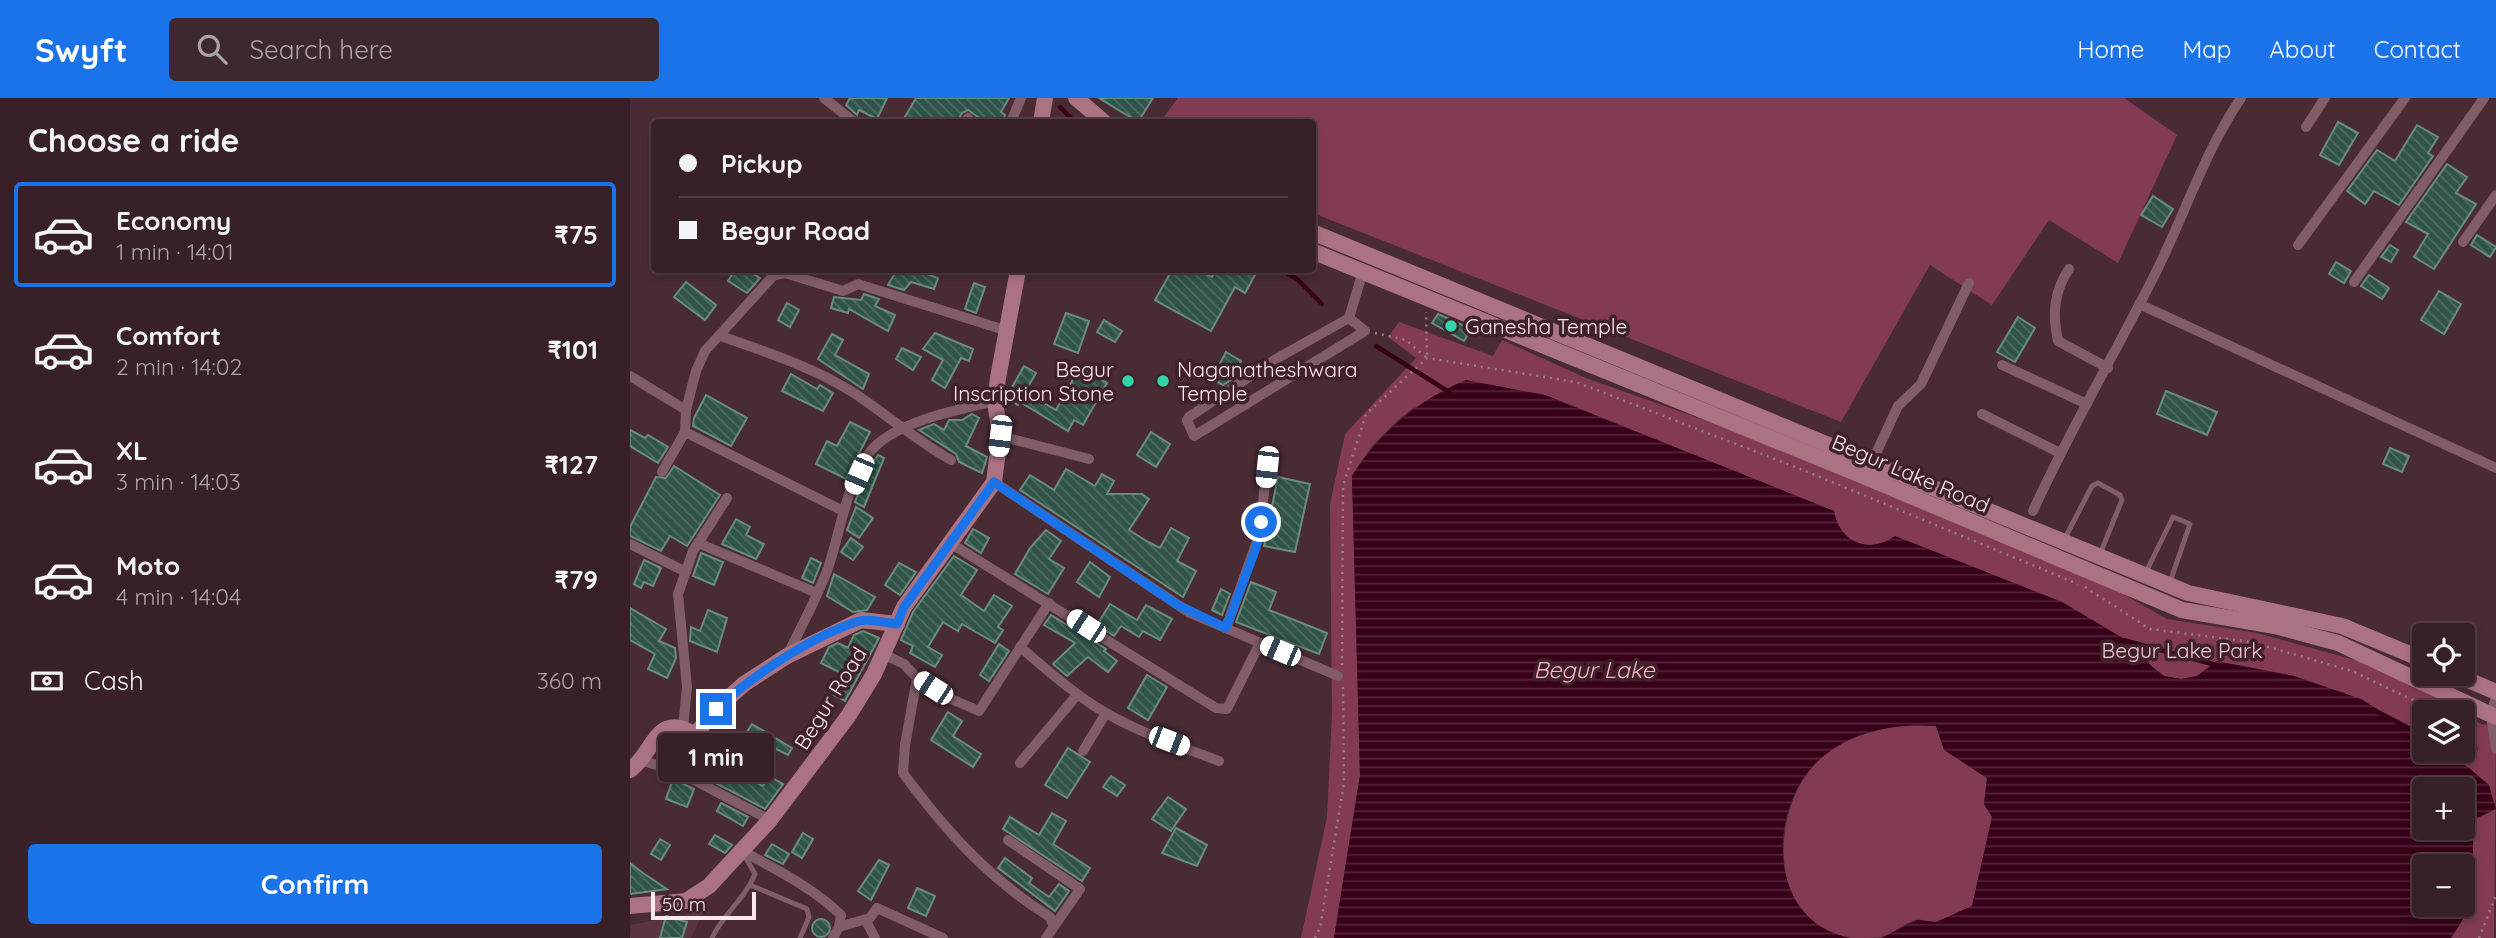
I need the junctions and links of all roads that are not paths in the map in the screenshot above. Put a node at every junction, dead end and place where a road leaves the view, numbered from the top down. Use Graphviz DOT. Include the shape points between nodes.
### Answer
graph roads {
  1 [pos="824,98"];
  2 [pos="1021,98"];
  3 [pos="1045,98"];
  4 [pos="1076,98"];
  5 [pos="2241,98"];
  6 [pos="2325,98"];
  7 [pos="2405,98"];
  8 [pos="2484,98"];
  9 [pos="839,117"];
  10 [pos="1012,119"];
  11 [pos="1042,119"];
  12 [pos="1100,119"];
  13 [pos="2306,127"];
  14 [pos="2496,195"];
  15 [pos="1316,234"];
  16 [pos="2463,242"];
  17 [pos="2298,245"];
  18 [pos="1316,253"];
  19 [pos="2069,269"];
  20 [pos="1363,271"];
  21 [pos="1410,271"];
  22 [pos="778,273"];
  23 [pos="785,273"];
  24 [pos="1018,273"];
  25 [pos="2354,282"];
  26 [pos="1969,283"];
  27 [pos="1403,287"];
  28 [pos="2139,304"];
  29 [pos="1349,318"];
  30 [pos="1008,331"];
  31 [pos="721,336"];
  32 [pos="2002,365"];
  33 [pos="1644,368"];
  34 [pos="2108,368"];
  35 [pos="630,376"];
  36 [pos="1638,384"];
  37 [pos="995,401"];
  38 [pos="2087,404"];
  39 [pos="686,410"];
  40 [pos="1982,414"];
  41 [pos="904,430"];
  42 [pos="685,432"];
  43 [pos="1000,436"];
  44 [pos="2060,453"];
  45 [pos="1089,459"];
  46 [pos="951,460"];
  47 [pos="1872,462"];
  48 [pos="1267,467"];
  49 [pos="2496,467"];
  50 [pos="662,472"];
  51 [pos="994,482"];
  52 [pos="727,498"];
  53 [pos="843,511"];
  54 [pos="2033,511"];
  55 [pos="2063,541"];
  56 [pos="698,543"];
  57 [pos="950,543"];
  58 [pos="630,544"];
  59 [pos="2056,556"];
  60 [pos="2099,556"];
  61 [pos="686,572"];
  62 [pos="2145,575"];
  63 [pos="2169,585"];
  64 [pos="817,593"];
  65 [pos="1049,603"];
  66 [pos="897,624"];
  67 [pos="1226,628"];
  68 [pos="1260,643"];
  69 [pos="1020,648"];
  70 [pos="883,654"];
  71 [pos="2412,655"];
  72 [pos="787,656"];
  73 [pos="1341,677"];
  74 [pos="917,678"];
  75 [pos="2475,684"];
  76 [pos="2496,694"];
  77 [pos="1077,695"];
  78 [pos="1106,713"];
  79 [pos="2493,716"];
  80 [pos="689,731"];
  81 [pos="2495,744"];
  82 [pos="1083,751"];
  83 [pos="1219,761"];
  84 [pos="1020,763"];
  85 [pos="634,766"];
  86 [pos="677,771"];
  87 [pos="770,820"];
  88 [pos="1008,840"];
  89 [pos="742,851"];
  90 [pos="750,884"];
  91 [pos="630,906"];
  92 [pos="866,920"];
  93 [pos="1053,925"];
  94 [pos="839,927"];
  95 [pos="712,938"];
  96 [pos="800,938"];
  97 [pos="833,938"];
  98 [pos="875,938"];
  99 [pos="943,938"];
  100 [pos="1046,938"];
  1 -- 9 [label="street"];
  2 -- 10 [label="street"];
  3 -- 11 [label="main road"];
  4 -- 12 [label="main road"];
  5 -- 28 [label="street"];
  6 -- 13 [label="street"];
  7 -- 17 [label="street"];
  8 -- 25 [label="street"];
  14 -- 16 [label="street"];
  15 -- 21 [label="main road, Begur Lake Road"];
  18 -- 20 [label="main road, Begur Lake Road"];
  19 -- 34 [label="street" via="2054,303 2058,341"];
  20 -- 27 [label="main road, Begur Lake Road"];
  20 -- 29 [label="street"];
  21 -- 27 [label="main road"];
  21 -- 33 [label="main road, Begur Lake Road"];
  22 -- 31 [label="street"];
  23 -- 30 [label="street" via="843,291 858,284"];
  24 -- 30 [label="main road, Begur Road"];
  26 -- 47 [label="street" via="1921,384 1898,406"];
  27 -- 36 [label="main road, Begur Lake Road"];
  28 -- 34 [label="street"];
  28 -- 49 [label="street"];
  29 -- 29 [label="street" via="1189,416 1194,436 1365,331"];
  30 -- 37 [label="main road, Begur Road"];
  31 -- 39 [label="street" via="700,360"];
  31 -- 41 [label="street" via="853,392"];
  32 -- 38 [label="street"];
  33 -- 36 [label="main road"];
  33 -- 47 [label="main road, Begur Lake Road"];
  34 -- 38 [label="street"];
  35 -- 39 [label="street"];
  36 -- 59 [label="main road, Begur Lake Road"];
  37 -- 41 [label="street" via="942,414"];
  37 -- 43 [label="main road, Begur Road"];
  38 -- 44 [label="street"];
  39 -- 42 [label="street"];
  40 -- 44 [label="street"];
  41 -- 46 [label="street"];
  41 -- 53 [label="street" via="881,441 867,455"];
  42 -- 50 [label="street"];
  42 -- 53 [label="street"];
  43 -- 45 [label="street"];
  43 -- 51 [label="main road, Begur Road"];
  44 -- 54 [label="street"];
  47 -- 55 [label="main road, Begur Lake Road"];
  48 -- 67 [label="street" via="1259,536"];
  51 -- 57 [label="main road, Begur Road"];
  51 -- 67 [label="street" via="1176,604"];
  52 -- 56 [label="street"];
  53 -- 64 [label="street"];
  55 -- 59 [label="lane"];
  55 -- 60 [label="main road, Begur Lake Road"];
  55 -- 60 [label="lane" via="2098,482 2122,500"];
  56 -- 61 [label="street"];
  56 -- 64 [label="street"];
  57 -- 65 [label="street"];
  57 -- 66 [label="main road, Begur Road"];
  58 -- 61 [label="street"];
  59 -- 79 [label="main road, Begur Lake Road" via="2182,611 2275,626 2338,643"];
  60 -- 62 [label="main road, Begur Lake Road"];
  61 -- 80 [label="street" via="678,594"];
  62 -- 63 [label="main road, Begur Lake Road"];
  62 -- 63 [label="lane" via="2173,517 2190,524"];
  63 -- 71 [label="main road, Begur Lake Road" via="2342,626"];
  64 -- 72 [label="street"];
  65 -- 68 [label="street" via="1216,708 1227,709"];
  65 -- 69 [label="street"];
  66 -- 70 [label="main road, Begur Road"];
  66 -- 72 [label="main road, Begur Road" via="862,620"];
  67 -- 68 [label="street"];
  68 -- 73 [label="street"];
  69 -- 74 [label="street" via="979,711"];
  69 -- 77 [label="street"];
  70 -- 74 [label="street" via="904,664"];
  70 -- 87 [label="main road, Begur Road" via="849,715"];
  72 -- 80 [label="main road, Begur Road" via="744,684"];
  74 -- 93 [label="street" via="903,773 964,850 1050,917"];
  75 -- 76 [label="main road"];
  76 -- 79 [label="street"];
  77 -- 78 [label="street"];
  77 -- 84 [label="street"];
  78 -- 82 [label="street"];
  78 -- 83 [label="street"];
  79 -- 81 [label="street"];
  80 -- 85 [label="main road, Begur Road" via="667,727"];
  80 -- 86 [label="street" via="688,754"];
  85 -- 86 [label="street"];
  86 -- 87 [label="street"];
  87 -- 89 [label="main road, Begur Road"];
  88 -- 93 [label="street" via="1080,889"];
  89 -- 90 [label="lane" via="755,874"];
  89 -- 91 [label="main road, Begur Road" via="709,886 686,901"];
  89 -- 94 [label="street" via="810,889 841,915"];
  90 -- 95 [label="lane"];
  90 -- 96 [label="lane" via="807,909 809,917"];
  92 -- 94 [label="street"];
  92 -- 98 [label="street"];
  92 -- 99 [label="street" via="877,908"];
  93 -- 100 [label="street"];
  94 -- 97 [label="street"];
}
